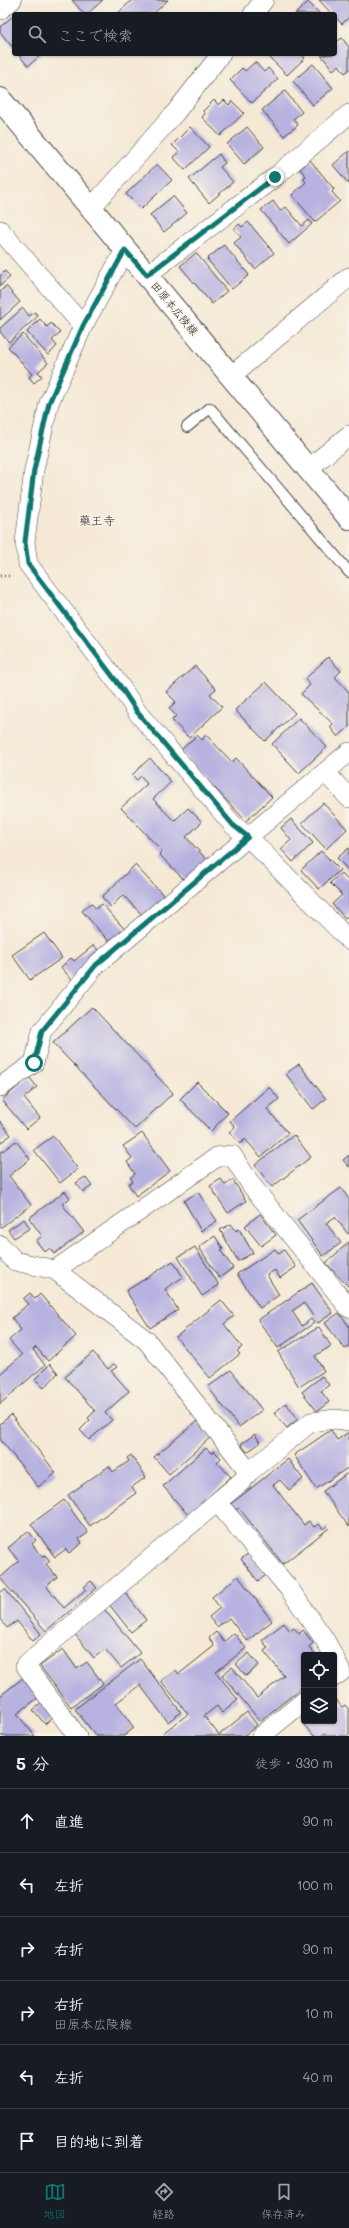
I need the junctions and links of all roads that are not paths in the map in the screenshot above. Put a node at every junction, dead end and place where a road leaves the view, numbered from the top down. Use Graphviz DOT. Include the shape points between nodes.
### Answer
graph roads {
  1 [pos="12,0"];
  2 [pos="264,0"];
  3 [pos="0,10"];
  4 [pos="255,12"];
  5 [pos="219,56"];
  6 [pos="0,99"];
  7 [pos="349,114"];
  8 [pos="91,208"];
  9 [pos="0,230"];
  10 [pos="125,250"];
  11 [pos="147,275"];
  12 [pos="349,277"];
  13 [pos="83,326"];
  14 [pos="230,376"];
  15 [pos="187,426"];
  16 [pos="349,435"];
  17 [pos="308,469"];
  18 [pos="349,518"];
  19 [pos="349,572"];
  20 [pos="349,752"];
  21 [pos="325,772"];
  22 [pos="349,798"];
  23 [pos="248,837"];
  24 [pos="349,940"];
  25 [pos="0,1087"];
  26 [pos="0,1245"];
  27 [pos="55,1270"];
  28 [pos="348,1304"];
  29 [pos="349,1421"];
  30 [pos="249,1472"];
  31 [pos="217,1502"];
  32 [pos="331,1652"];
  33 [pos="337,1663"];
  34 [pos="337,1676"];
  35 [pos="301,1703"];
  36 [pos="77,1736"];
  37 [pos="261,1736"];
  1 -- 3 [label="street"];
  2 -- 4 [label="street"];
  5 -- 8 [label="street" via="175,113"];
  6 -- 8 [label="main road, 田原本広陵線"];
  7 -- 11 [label="street" via="275,177"];
  8 -- 10 [label="main road, 田原本広陵線"];
  9 -- 13 [label="street"];
  10 -- 11 [label="main road, 田原本広陵線"];
  10 -- 13 [label="street"];
  11 -- 14 [label="main road, 田原本広陵線"];
  12 -- 14 [label="street"];
  13 -- 23 [label="street" via="49,403 34,470 25,542 28,564 138,713 233,825"];
  14 -- 17 [label="main road, 田原本広陵線"];
  15 -- 19 [label="lane" via="210,408"];
  16 -- 17 [label="street"];
  17 -- 18 [label="main road, 田原本広陵線"];
  20 -- 21 [label="street"];
  21 -- 22 [label="street"];
  21 -- 23 [label="street"];
  23 -- 24 [label="street"];
  23 -- 25 [label="street" via="96,965 42,1031 34,1063"];
  26 -- 27 [label="street" via="15,1261"];
  27 -- 28 [label="street" via="217,1157 232,1155 252,1186"];
  27 -- 30 [label="street" via="147,1341"];
  29 -- 30 [label="street" via="336,1419 311,1422"];
  30 -- 31 [label="street"];
  31 -- 32 [label="street" via="290,1590"];
  31 -- 36 [label="street" via="25,1665"];
  33 -- 34 [label="street" via="342,1672"];
  35 -- 37 [label="street"];
}
